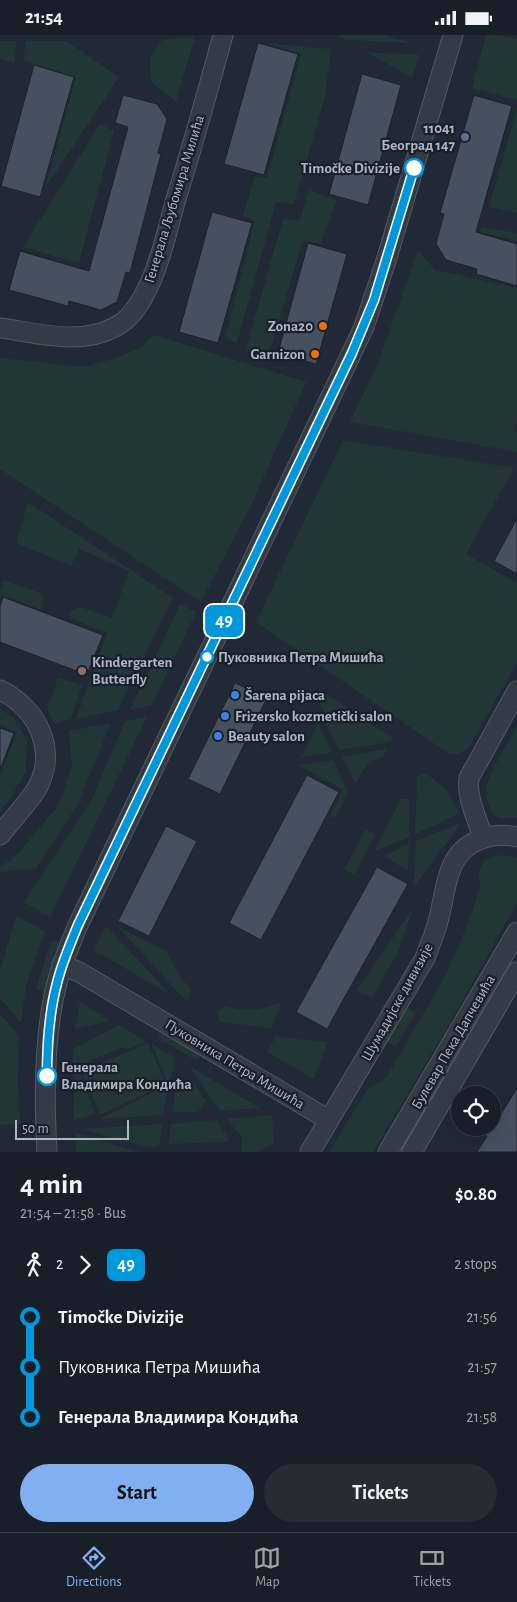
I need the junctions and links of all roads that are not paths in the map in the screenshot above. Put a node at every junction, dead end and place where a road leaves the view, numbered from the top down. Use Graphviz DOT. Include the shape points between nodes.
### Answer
graph roads {
  1 [pos="223,35"];
  2 [pos="453,35"];
  3 [pos="0,328"];
  4 [pos="0,690"];
  5 [pos="517,691"];
  6 [pos="0,835"];
  7 [pos="517,837"];
  8 [pos="483,838"];
  9 [pos="517,932"];
  10 [pos="62,965"];
  11 [pos="517,972"];
  12 [pos="328,1120"];
  13 [pos="48,1152"];
  14 [pos="310,1152"];
  15 [pos="388,1152"];
  16 [pos="412,1152"];
  1 -- 3 [label="street, Генерала Љубомира Милића" via="155,269 135,310 116,327 80,337"];
  2 -- 10 [label="street" via="364,327 78,925"];
  4 -- 6 [label="street" via="30,713 42,735 45,755 34,792"];
  5 -- 8 [label="street" via="469,778 469,796"];
  7 -- 8 [label="street" via="495,835"];
  8 -- 12 [label="street, Шумадијске дивизије" via="462,851 451,866 437,926 425,958"];
  9 -- 15 [label="street, Булевар Пека Дапчевића"];
  10 -- 12 [label="street, Пуковника Петра Мишића" via="79,972"];
  10 -- 13 [label="street" via="51,1012 47,1058"];
  11 -- 16 [label="street, Булевар Пека Дапчевића"];
  12 -- 14 [label="street, Шумадијске дивизије"];
}
